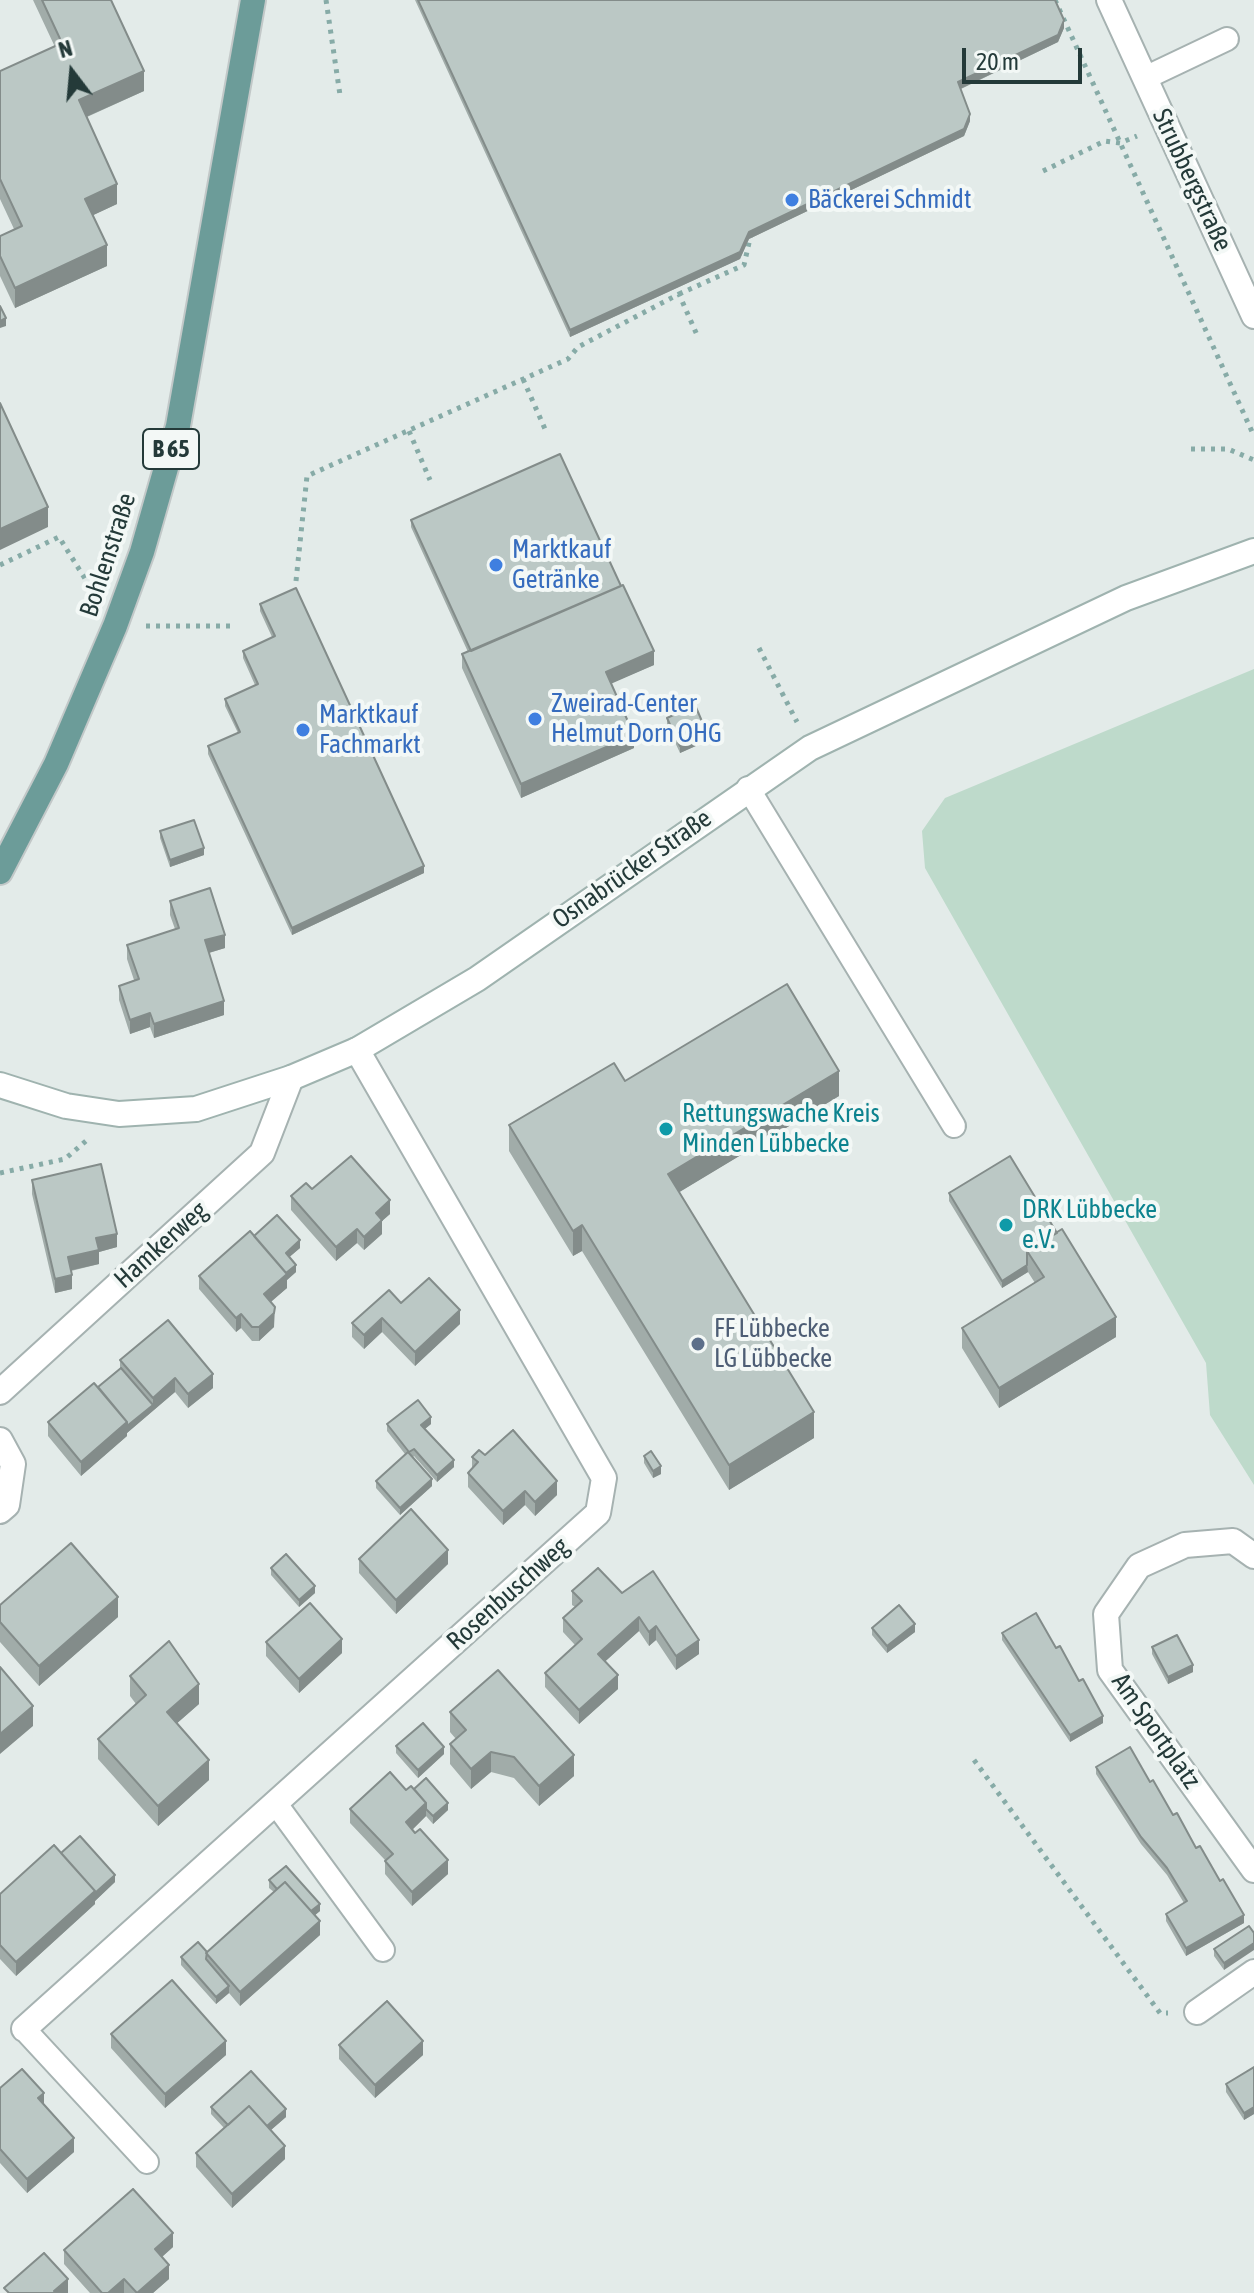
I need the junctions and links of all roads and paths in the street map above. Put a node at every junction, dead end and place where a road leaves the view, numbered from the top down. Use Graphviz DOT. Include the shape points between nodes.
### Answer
graph roads {
  1 [pos="253,0"];
  2 [pos="326,0"];
  3 [pos="1055,0"];
  4 [pos="1109,0"];
  5 [pos="1227,39"];
  6 [pos="1145,78"];
  7 [pos="340,95"];
  8 [pos="1166,124"];
  9 [pos="1120,143"];
  10 [pos="1043,171"];
  11 [pos="753,228"];
  12 [pos="679,294"];
  13 [pos="1254,316"];
  14 [pos="697,335"];
  15 [pos="523,379"];
  16 [pos="545,429"];
  17 [pos="409,431"];
  18 [pos="1254,436"];
  19 [pos="1191,449"];
  20 [pos="1254,460"];
  21 [pos="430,480"];
  22 [pos="1254,551"];
  23 [pos="0,565"];
  24 [pos="296,581"];
  25 [pos="115,626"];
  26 [pos="231,626"];
  27 [pos="759,648"];
  28 [pos="810,748"];
  29 [pos="748,788"];
  30 [pos="0,872"];
  31 [pos="357,1050"];
  32 [pos="291,1078"];
  33 [pos="0,1085"];
  34 [pos="119,1114"];
  35 [pos="954,1126"];
  36 [pos="0,1173"];
  37 [pos="0,1392"];
  38 [pos="0,1440"];
  39 [pos="0,1511"];
  40 [pos="1254,1556"];
  41 [pos="974,1760"];
  42 [pos="276,1804"];
  43 [pos="1254,1870"];
  44 [pos="383,1950"];
  45 [pos="1254,1972"];
  46 [pos="1197,2012"];
  47 [pos="24,2029"];
  48 [pos="147,2162"];
  1 -- 25 [label="main road, Bohlenstraße / B 65" via="178,426"];
  2 -- 7 [label="path"];
  3 -- 9 [label="path"];
  4 -- 6 [label="street, Strubbergstraße"];
  5 -- 6 [label="lane"];
  6 -- 8 [label="street, Strubbergstraße"];
  8 -- 9 [label="path"];
  8 -- 13 [label="street, Strubbergstraße"];
  9 -- 10 [label="path" via="1105,141"];
  9 -- 18 [label="path"];
  11 -- 12 [label="path" via="744,265"];
  12 -- 14 [label="path"];
  12 -- 15 [label="path"];
  15 -- 16 [label="path"];
  15 -- 17 [label="path"];
  17 -- 21 [label="path"];
  17 -- 24 [label="path" via="307,476"];
  19 -- 20 [label="path" via="1228,449"];
  22 -- 28 [label="street, Osnabrücker Straße" via="1126,598"];
  23 -- 25 [label="path" via="59,537"];
  25 -- 26 [label="path"];
  25 -- 30 [label="main road, Bohlenstraße / B 65" via="56,764"];
  27 -- 28 [label="path"];
  28 -- 29 [label="street, Osnabrücker Straße"];
  29 -- 31 [label="street, Osnabrücker Straße" via="477,979"];
  29 -- 35 [label="lane"];
  31 -- 32 [label="street, Osnabrücker Straße"];
  31 -- 42 [label="street, Rosenbuschweg" via="604,1478 598,1513"];
  32 -- 34 [label="street, Osnabrücker Straße" via="196,1109"];
  32 -- 37 [label="street, Hamkerweg" via="262,1153"];
  33 -- 34 [label="street, Osnabrücker Straße" via="66,1106"];
  34 -- 36 [label="path" via="65,1159"];
  38 -- 39 [label="street" via="13,1464 7,1505"];
  40 -- 43 [label="street, Am Sportplatz" via="1233,1541 1185,1545 1139,1566 1106,1614 1110,1670"];
  41 -- 46 [label="path" via="1160,2013"];
  42 -- 44 [label="lane"];
  42 -- 47 [label="street, Rosenbuschweg"];
  45 -- 46 [label="street"];
  47 -- 48 [label="lane"];
}
